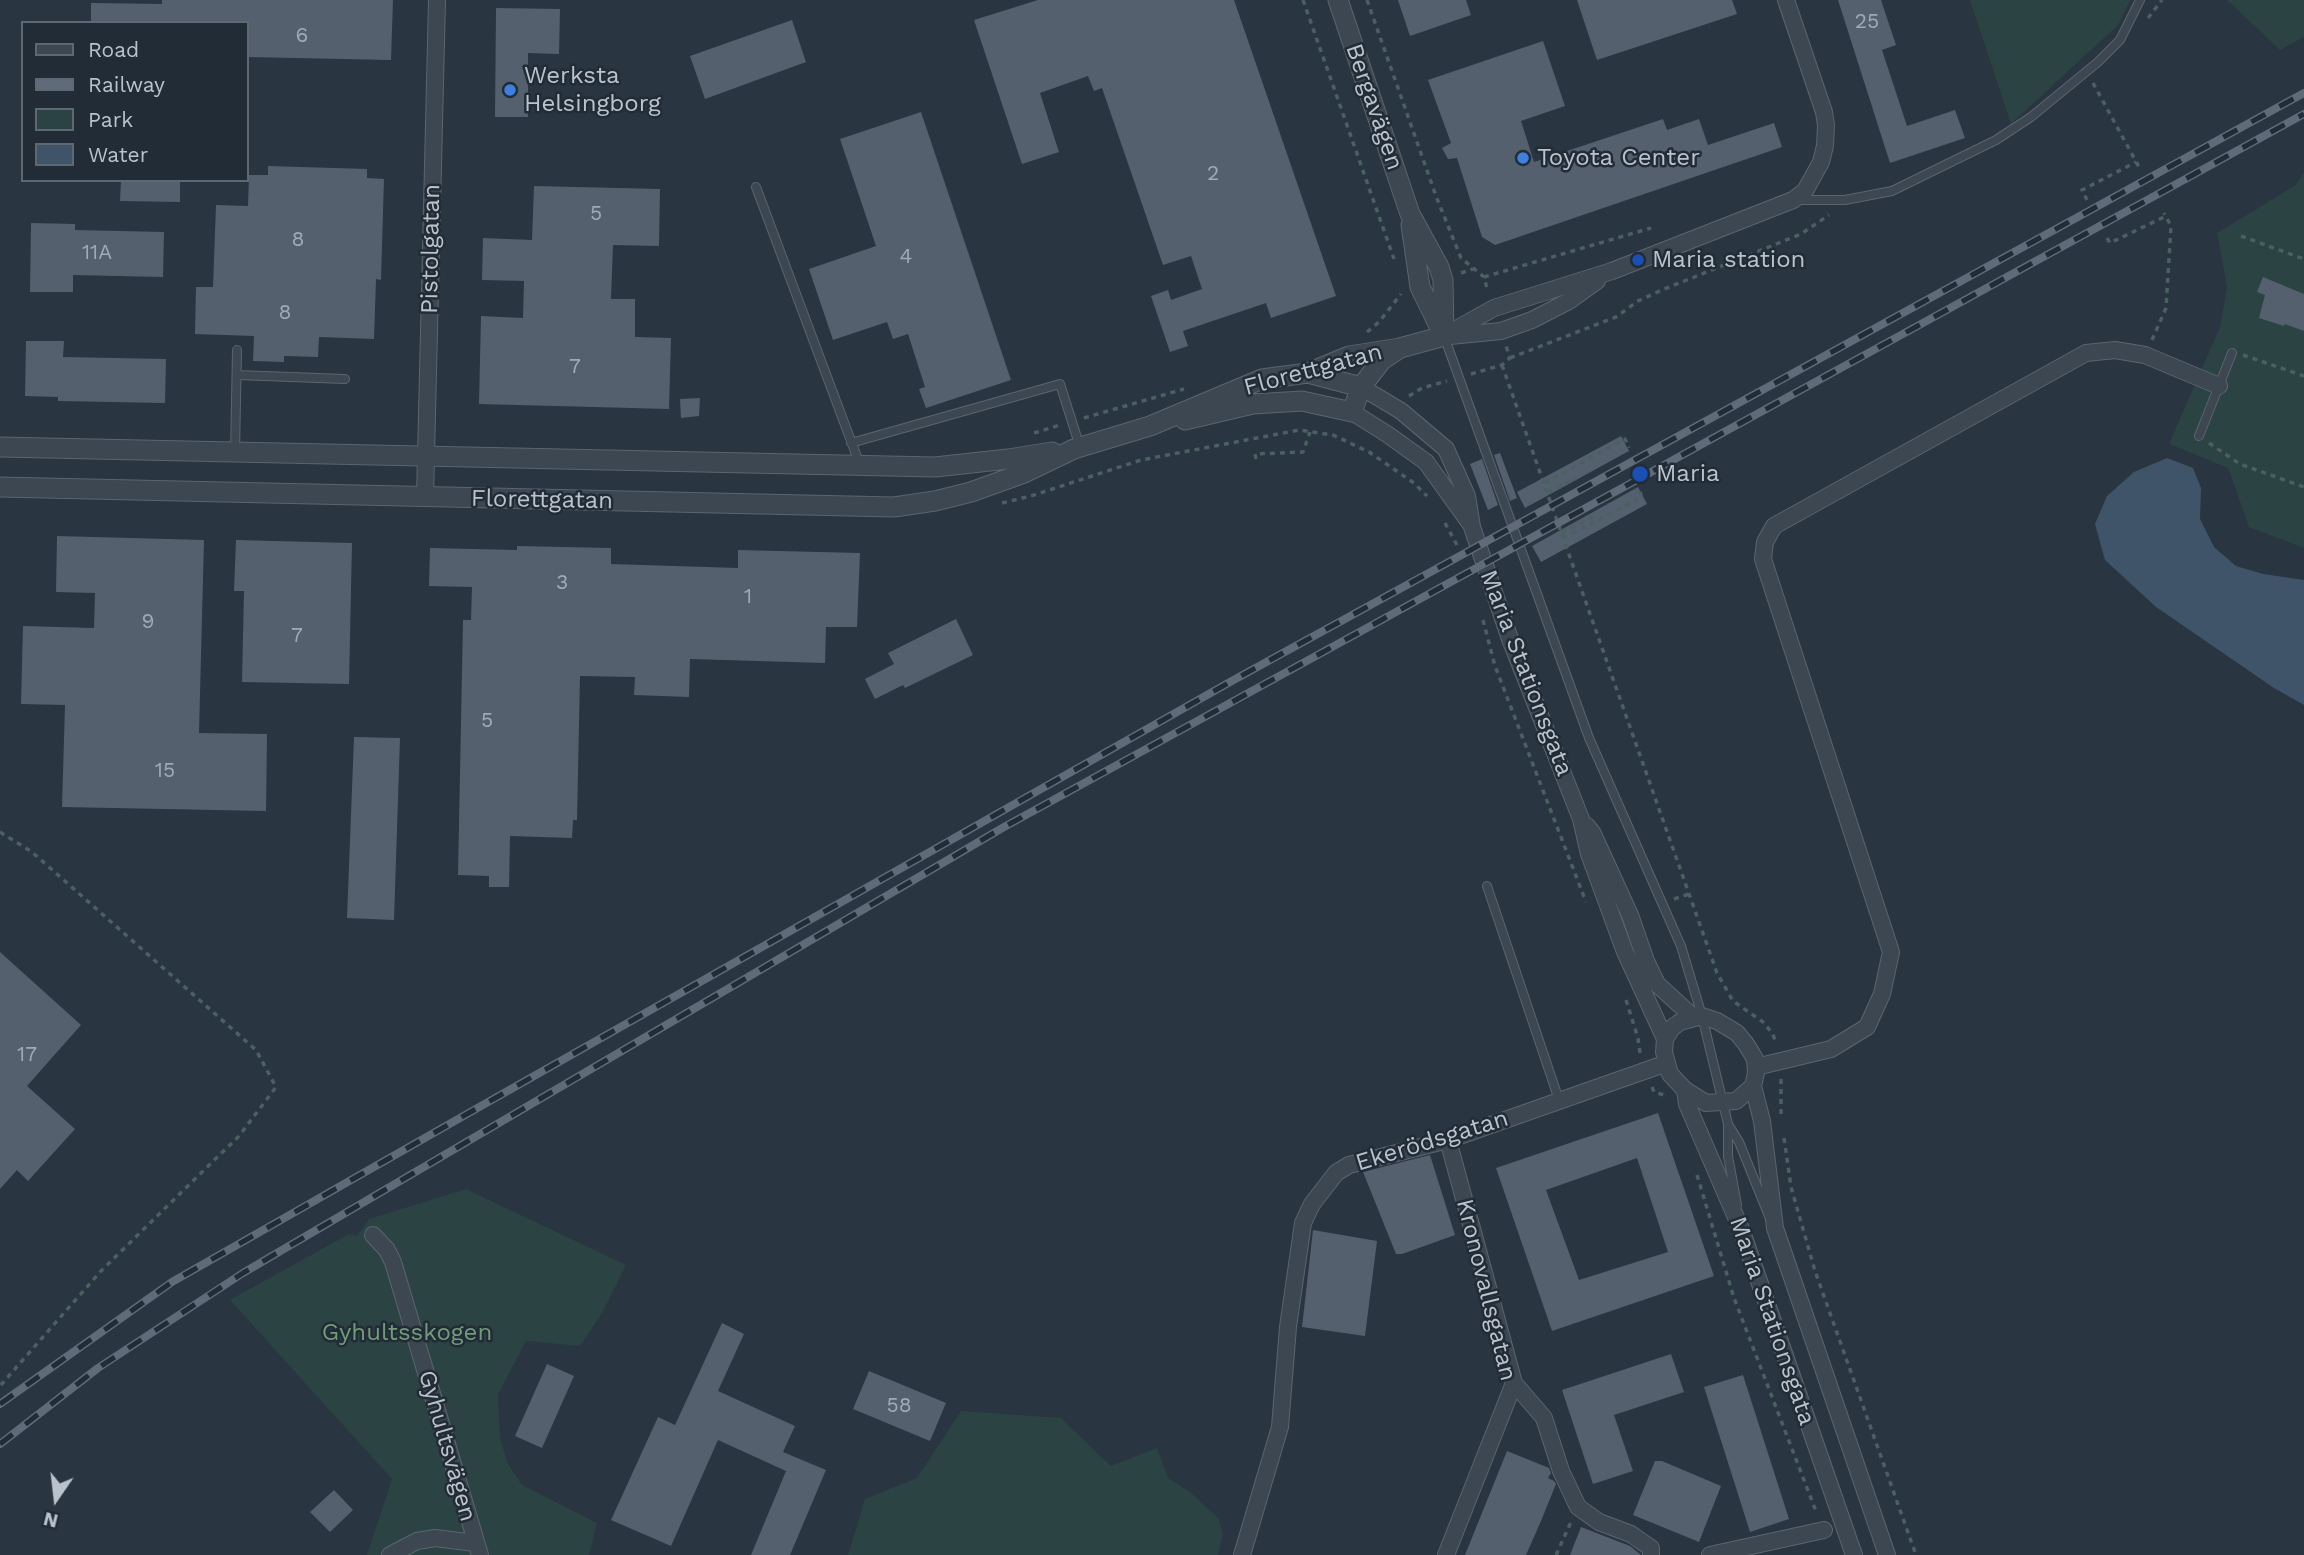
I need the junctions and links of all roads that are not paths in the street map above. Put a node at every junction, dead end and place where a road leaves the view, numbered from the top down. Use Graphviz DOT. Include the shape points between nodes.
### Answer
graph roads {
  1 [pos="437,0"];
  2 [pos="1338,0"];
  3 [pos="1786,0"];
  4 [pos="2140,0"];
  5 [pos="756,187"];
  6 [pos="1793,200"];
  7 [pos="1410,214"];
  8 [pos="1612,271"];
  9 [pos="1444,336"];
  10 [pos="1400,348"];
  11 [pos="237,349"];
  12 [pos="2232,354"];
  13 [pos="1308,373"];
  14 [pos="237,375"];
  15 [pos="345,379"];
  16 [pos="2219,386"];
  17 [pos="1361,387"];
  18 [pos="1302,401"];
  19 [pos="1352,412"];
  20 [pos="1150,426"];
  21 [pos="2199,436"];
  22 [pos="851,443"];
  23 [pos="0,447"];
  24 [pos="1077,448"];
  25 [pos="234,452"];
  26 [pos="425,456"];
  27 [pos="860,465"];
  28 [pos="0,487"];
  29 [pos="425,497"];
  30 [pos="1472,527"];
  31 [pos="1581,819"];
  32 [pos="1487,886"];
  33 [pos="1697,1017"];
  34 [pos="1665,1039"];
  35 [pos="1667,1063"];
  36 [pos="1756,1067"];
  37 [pos="1753,1086"];
  38 [pos="1685,1090"];
  39 [pos="1559,1100"];
  40 [pos="1723,1104"];
  41 [pos="1728,1124"];
  42 [pos="1448,1140"];
  43 [pos="1775,1228"];
  44 [pos="1741,1229"];
  45 [pos="373,1235"];
  46 [pos="1514,1383"];
  47 [pos="1824,1530"];
  48 [pos="477,1549"];
  49 [pos="390,1555"];
  50 [pos="1242,1555"];
  51 [pos="1446,1555"];
  52 [pos="1651,1555"];
  53 [pos="1710,1555"];
  54 [pos="1854,1555"];
  55 [pos="1887,1555"];
  1 -- 26 [label="street, Pistolgatan"];
  2 -- 7 [label="street, Bergavägen"];
  3 -- 6 [label="street" via="1826,125 1818,170"];
  4 -- 6 [label="lane" via="2120,40 2076,81 1996,140 1892,191 1845,200"];
  5 -- 22 [label="lane"];
  6 -- 8 [label="street"];
  7 -- 9 [label="street, Bergavägen" via="1443,279"];
  7 -- 9 [label="street, Bergavägen" via="1411,290"];
  8 -- 9 [label="street" via="1494,309"];
  8 -- 9 [label="street" via="1532,320 1501,331"];
  9 -- 10 [label="street, Florettgatan"];
  9 -- 33 [label="lane" via="1580,714 1681,946"];
  10 -- 13 [label="street, Florettgatan" via="1349,356"];
  10 -- 17 [label="street" via="1381,360"];
  11 -- 14 [label="lane"];
  12 -- 16 [label="lane"];
  13 -- 17 [label="street, Maria Stationsgata"];
  13 -- 20 [label="street, Florettgatan" via="1262,379"];
  14 -- 15 [label="lane"];
  14 -- 25 [label="lane"];
  16 -- 21 [label="lane"];
  16 -- 36 [label="street" via="2145,355 2115,350 2086,353 1774,526 1763,559 1891,952 1882,994 1867,1027 1831,1049"];
  17 -- 19 [label="street"];
  17 -- 30 [label="street, Maria Stationsgata" via="1401,411 1446,449 1467,496"];
  18 -- 19 [label="street, Maria Stationsgata"];
  18 -- 20 [label="street, Florettgatan" via="1253,404"];
  19 -- 30 [label="street, Maria Stationsgata" via="1426,462"];
  20 -- 24 [label="street, Florettgatan"];
  22 -- 24 [label="lane" via="1060,383"];
  22 -- 27 [label="lane"];
  23 -- 25 [label="street, Florettgatan"];
  24 -- 27 [label="street, Florettgatan" via="935,467"];
  24 -- 29 [label="street, Florettgatan" via="971,492 894,507"];
  25 -- 26 [label="street, Florettgatan"];
  26 -- 27 [label="street, Florettgatan"];
  26 -- 29 [label="street, Pistolgatan"];
  28 -- 29 [label="street, Florettgatan"];
  30 -- 31 [label="street, Maria Stationsgata" via="1510,639"];
  31 -- 33 [label="street, Maria Stationsgata" via="1593,834 1657,984"];
  31 -- 34 [label="street, Maria Stationsgata" via="1625,952"];
  32 -- 39 [label="lane"];
  33 -- 34 [label="street" via="1680,1022"];
  33 -- 36 [label="street, Maria Stationsgata" via="1717,1021 1737,1033"];
  33 -- 40 [label="lane"];
  34 -- 35 [label="street, Maria Stationsgata"];
  35 -- 38 [label="street, Maria Stationsgata"];
  35 -- 39 [label="street, Ekerödsgatan"];
  36 -- 37 [label="street, Maria Stationsgata"];
  37 -- 40 [label="street" via="1741,1098"];
  37 -- 43 [label="street, Maria Stationsgata" via="1762,1121"];
  38 -- 40 [label="street" via="1706,1103"];
  38 -- 44 [label="street, Maria Stationsgata"];
  39 -- 42 [label="street, Ekerödsgatan"];
  40 -- 41 [label="lane"];
  41 -- 43 [label="lane"];
  41 -- 44 [label="lane" via="1728,1156"];
  42 -- 46 [label="street, Kronovallsgatan"];
  42 -- 50 [label="street, Ekerödsgatan" via="1349,1165 1336,1173 1312,1204 1303,1223 1288,1327 1280,1427"];
  43 -- 55 [label="street, Maria Stationsgata"];
  44 -- 54 [label="street, Maria Stationsgata"];
  45 -- 48 [label="street, Gyhultsvägen" via="393,1262"];
  46 -- 51 [label="street, Kronovallsgatan"];
  46 -- 52 [label="street" via="1544,1418 1578,1507 1599,1522 1631,1534 1651,1548"];
  47 -- 53 [label="street"];
  48 -- 49 [label="street, Gyhultsvägen" via="435,1538 417,1541"];
}
